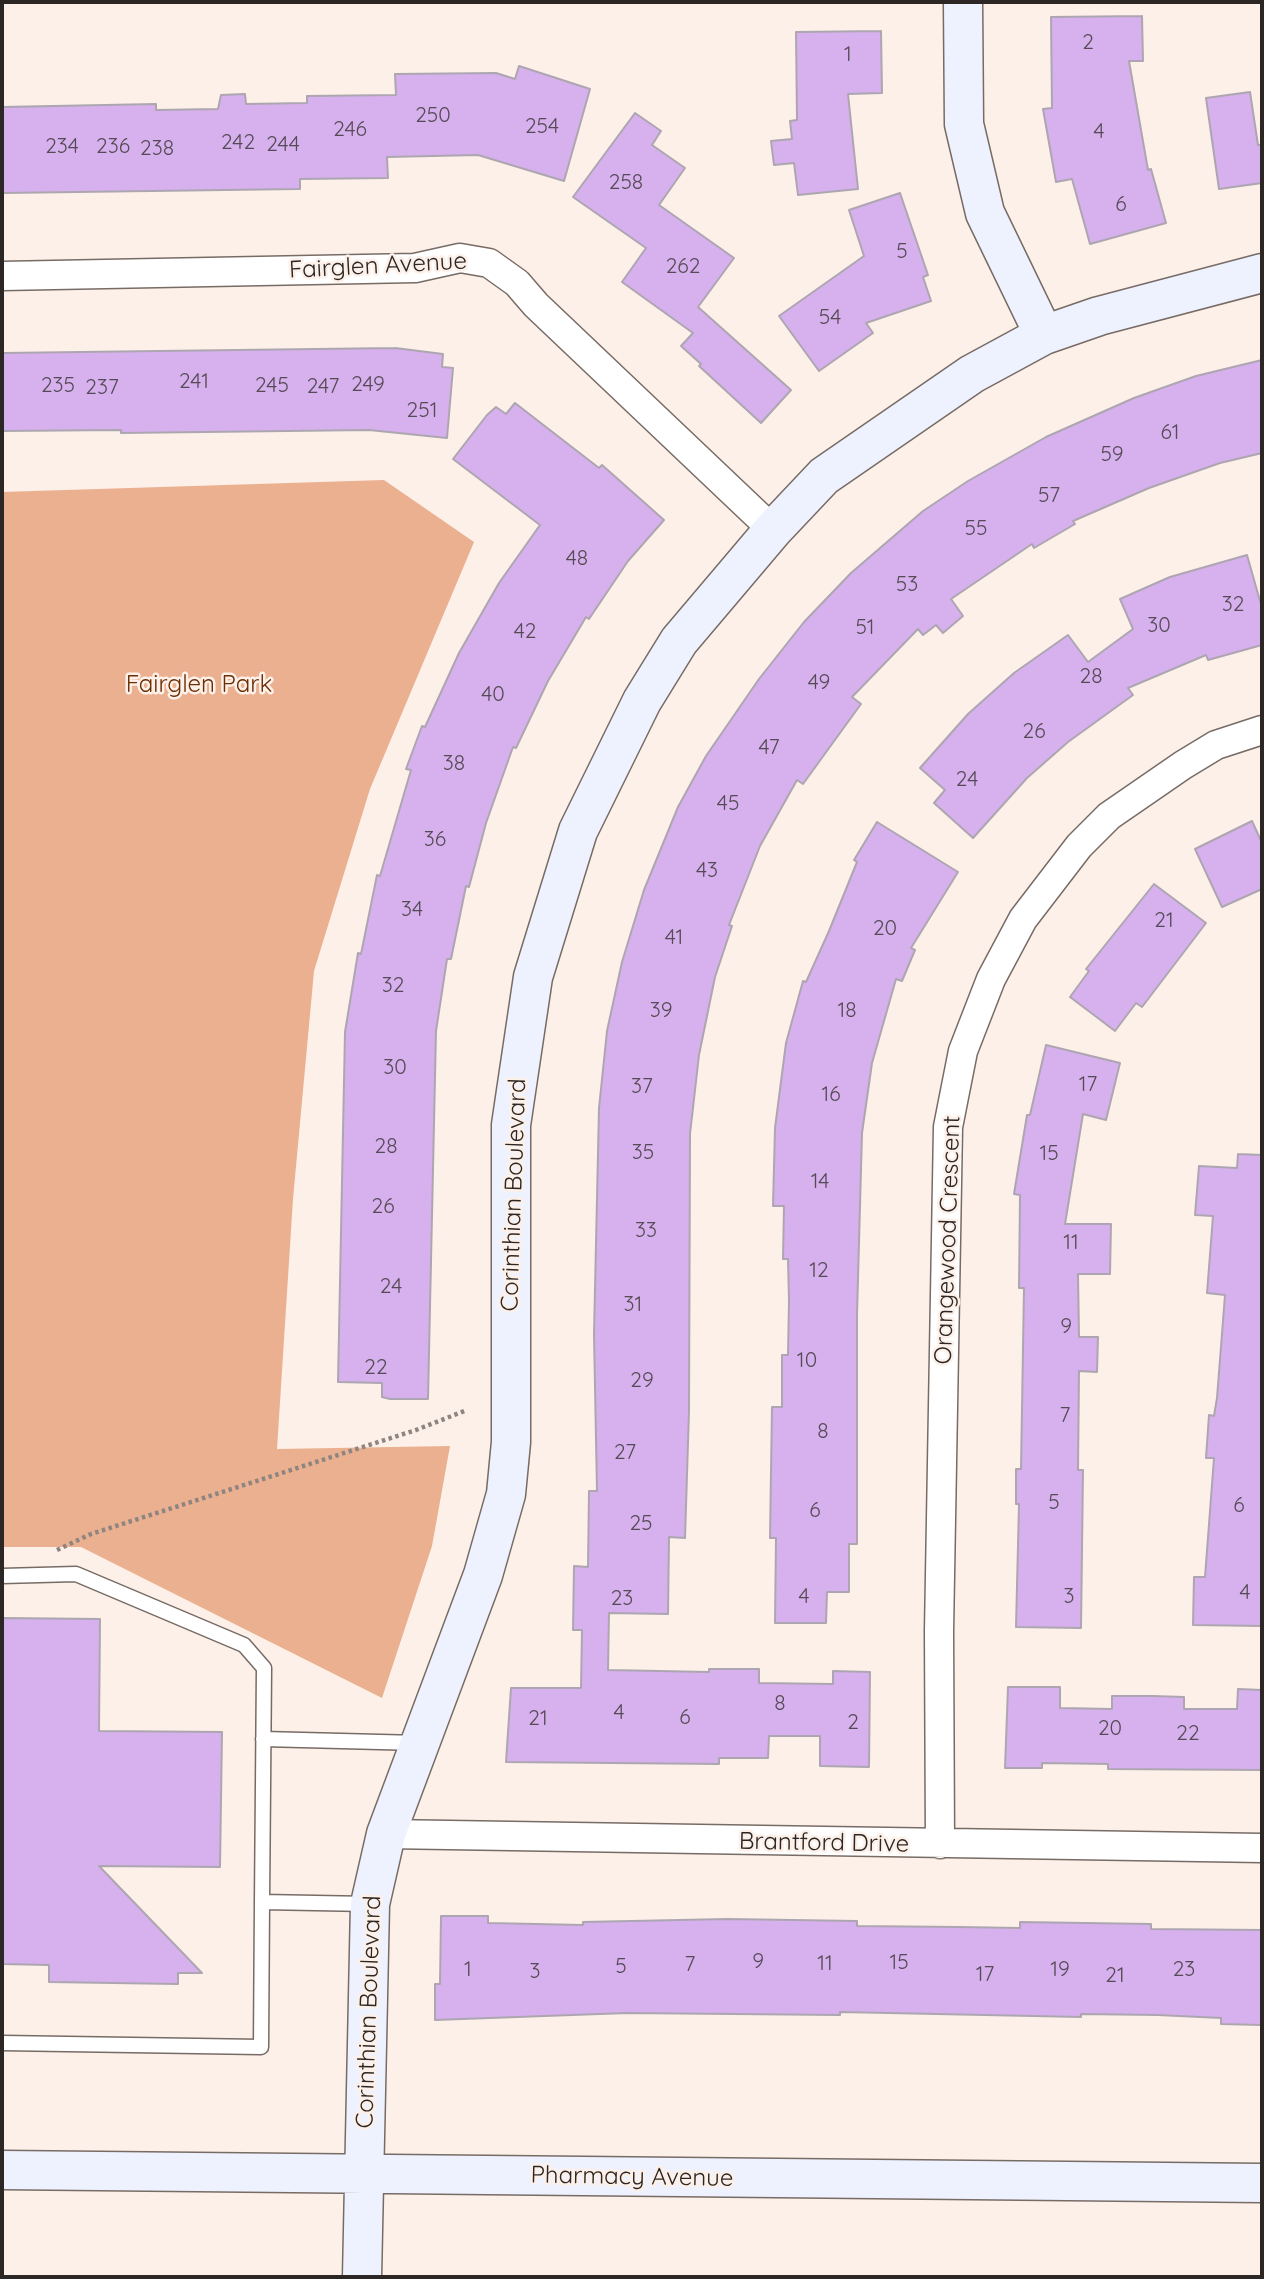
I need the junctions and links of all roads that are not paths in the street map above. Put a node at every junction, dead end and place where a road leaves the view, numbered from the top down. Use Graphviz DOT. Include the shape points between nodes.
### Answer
graph roads {
  1 [pos="963,2"];
  2 [pos="1262,273"];
  3 [pos="2,276"];
  4 [pos="1044,335"];
  5 [pos="773,530"];
  6 [pos="1262,730"];
  7 [pos="2,1576"];
  8 [pos="263,1739"];
  9 [pos="421,1743"];
  10 [pos="386,1834"];
  11 [pos="940,1844"];
  12 [pos="1262,1848"];
  13 [pos="262,1902"];
  14 [pos="370,1904"];
  15 [pos="2,2043"];
  16 [pos="2,2170"];
  17 [pos="363,2174"];
  18 [pos="1262,2183"];
  19 [pos="362,2277"];
  1 -- 4 [label="street" via="964,124 985,213"];
  2 -- 4 [label="street, Corinthian Boulevard"];
  3 -- 5 [label="street, Fairglen Avenue" via="415,268 460,258 489,263 517,283"];
  4 -- 5 [label="street, Corinthian Boulevard" via="972,374 824,476"];
  5 -- 9 [label="street, Corinthian Boulevard" via="679,641 642,701 578,831 560,881 533,977 511,1125 511,1442 506,1494 483,1575"];
  6 -- 11 [label="street, Orangewood Crescent" via="1216,745 1183,765 1109,816 1079,846 1023,919 963,1051 948,1127"];
  7 -- 8 [label="lane" via="76,1574 244,1645 264,1668"];
  8 -- 9 [label="lane"];
  8 -- 13 [label="lane"];
  9 -- 10 [label="street, Corinthian Boulevard"];
  10 -- 11 [label="street, Brantford Drive"];
  10 -- 14 [label="street, Corinthian Boulevard"];
  11 -- 12 [label="street, Brantford Drive"];
  13 -- 14 [label="lane"];
  13 -- 15 [label="lane" via="261,2047"];
  14 -- 17 [label="street, Corinthian Boulevard"];
  16 -- 17 [label="street, Pharmacy Avenue"];
  17 -- 18 [label="street, Pharmacy Avenue"];
  17 -- 19 [label="street, Corinthian Boulevard"];
}
